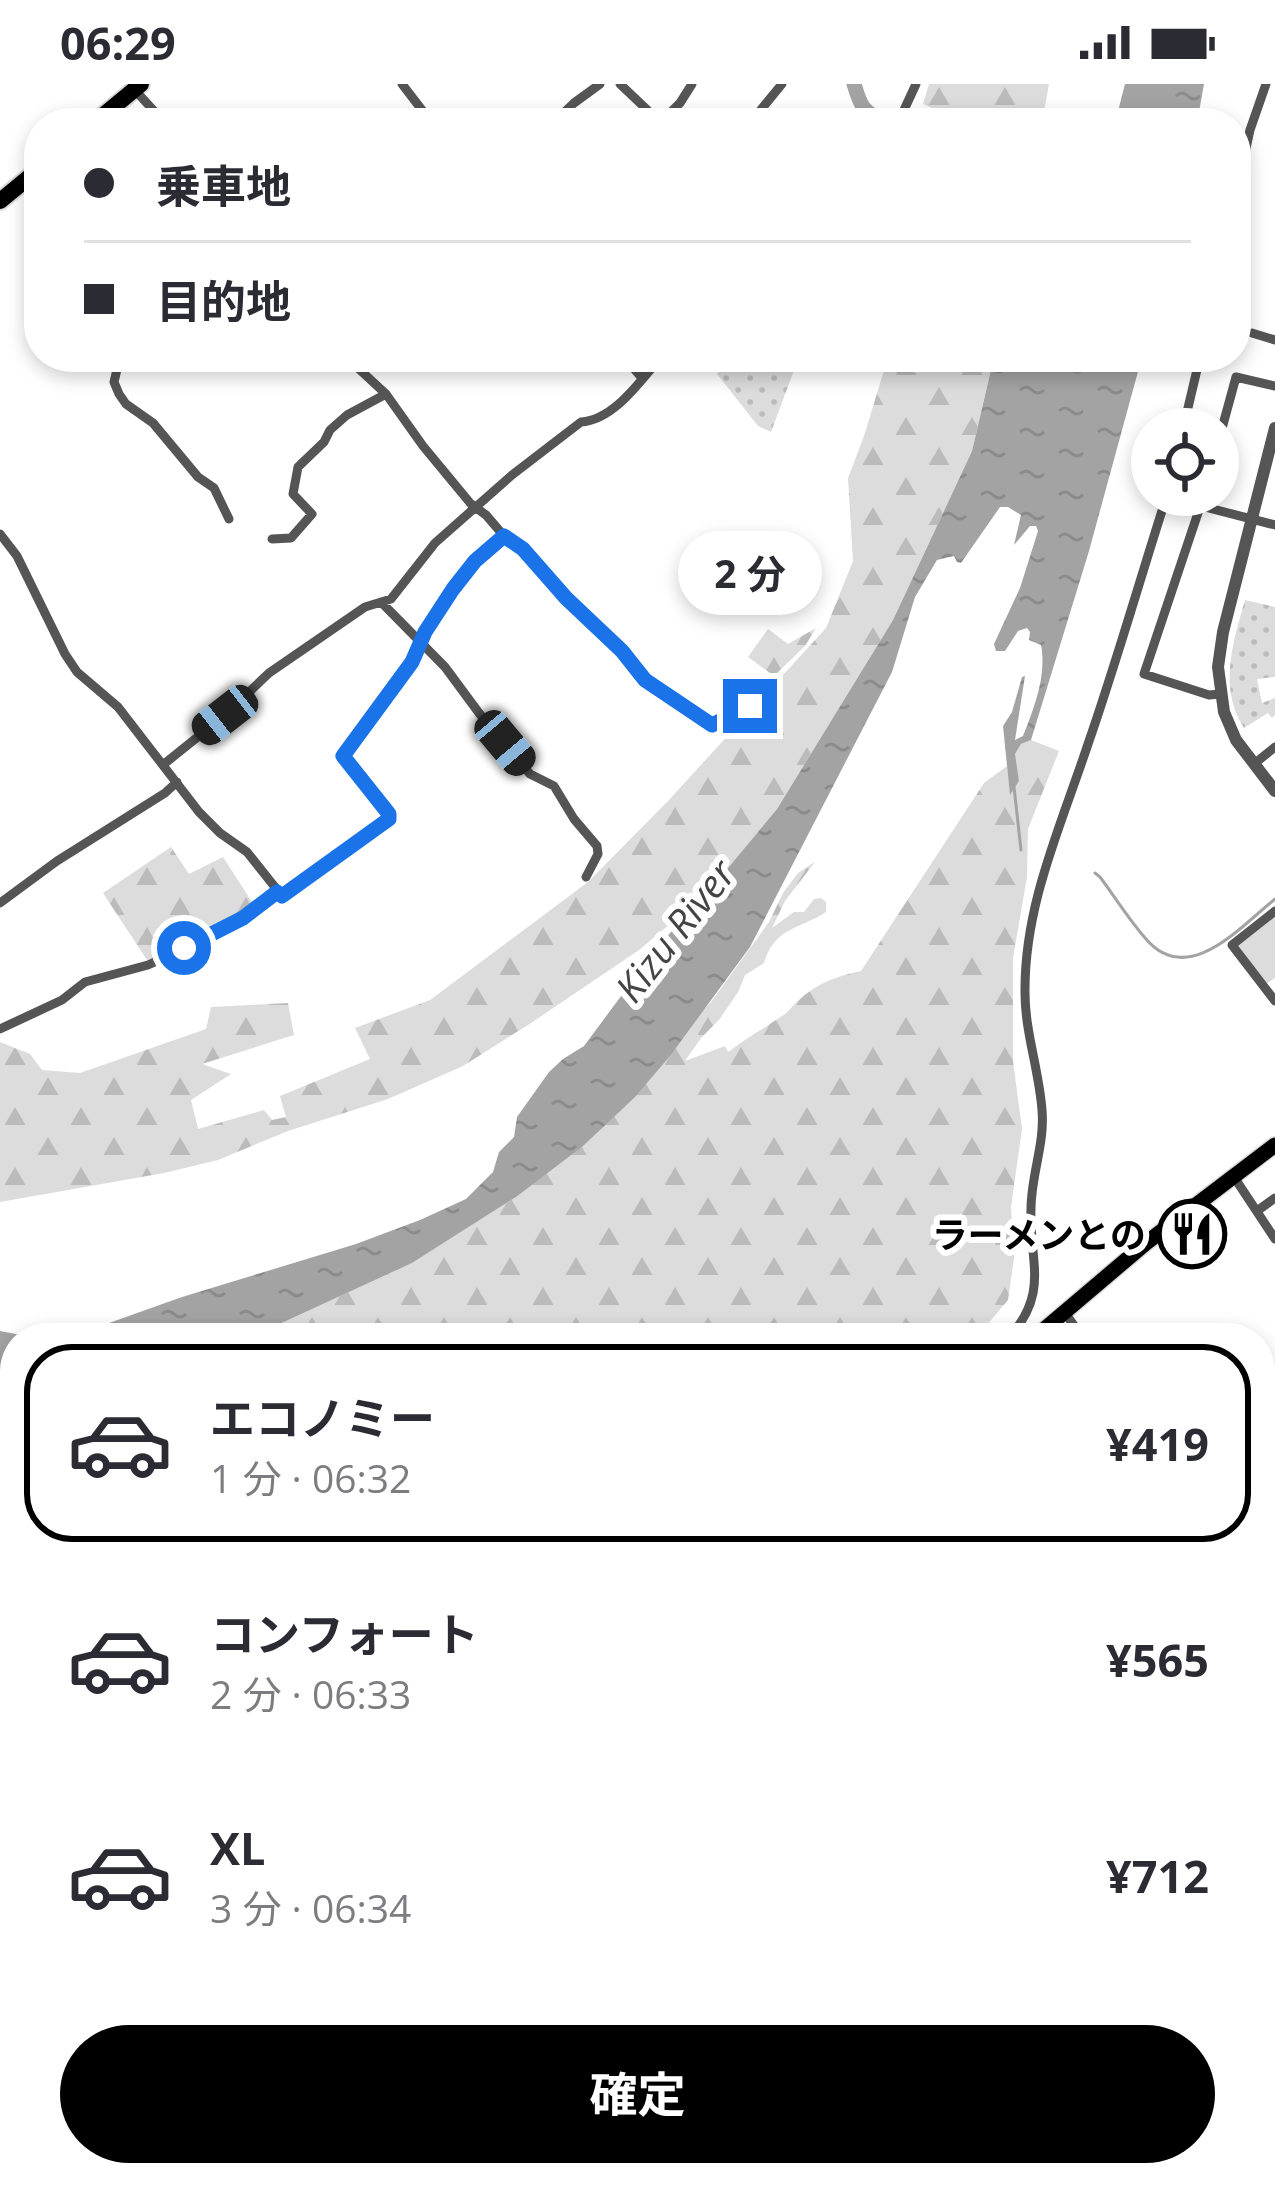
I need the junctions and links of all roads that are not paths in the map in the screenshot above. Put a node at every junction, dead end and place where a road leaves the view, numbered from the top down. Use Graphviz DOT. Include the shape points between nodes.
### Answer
graph roads {
  1 [pos="401,84"];
  2 [pos="600,84"];
  3 [pos="620,84"];
  4 [pos="782,84"];
  5 [pos="1266,84"];
  6 [pos="135,86"];
  7 [pos="111,108"];
  8 [pos="420,108"];
  9 [pos="569,108"];
  10 [pos="645,108"];
  11 [pos="762,108"];
  12 [pos="1251,127"];
  13 [pos="24,181"];
  14 [pos="0,201"];
  15 [pos="1252,333"];
  16 [pos="1275,340"];
  17 [pos="115,372"];
  18 [pos="362,372"];
  19 [pos="637,372"];
  20 [pos="647,372"];
  21 [pos="1197,372"];
  22 [pos="642,378"];
  23 [pos="1275,386"];
  24 [pos="386,394"];
  25 [pos="1189,408"];
  26 [pos="1227,408"];
  27 [pos="1275,428"];
  28 [pos="476,508"];
  29 [pos="1239,514"];
  30 [pos="1160,516"];
  31 [pos="1197,516"];
  32 [pos="230,519"];
  33 [pos="1252,519"];
  34 [pos="1275,525"];
  35 [pos="0,534"];
  36 [pos="504,536"];
  37 [pos="272,539"];
  38 [pos="381,602"];
  39 [pos="421,641"];
  40 [pos="1220,694"];
  41 [pos="750,706"];
  42 [pos="1275,747"];
  43 [pos="164,764"];
  44 [pos="1255,764"];
  45 [pos="177,782"];
  46 [pos="1275,790"];
  47 [pos="586,877"];
  48 [pos="277,892"];
  49 [pos="0,903"];
  50 [pos="1275,911"];
  51 [pos="1275,1001"];
  52 [pos="0,1029"];
  53 [pos="1275,1146"];
  54 [pos="1234,1177"];
  55 [pos="1275,1198"];
  56 [pos="1257,1211"];
  57 [pos="1273,1230"];
  58 [pos="1066,1313"];
  59 [pos="1021,1323"];
  60 [pos="1053,1323"];
  61 [pos="1073,1323"];
  1 -- 8 [label="street"];
  2 -- 9 [label="street"];
  3 -- 10 [label="street"];
  4 -- 11 [label="street"];
  5 -- 12 [label="street"];
  6 -- 7 [label="highway"];
  13 -- 14 [label="highway"];
  15 -- 16 [label="street"];
  17 -- 32 [label="street" via="118,394 214,488"];
  18 -- 24 [label="street"];
  19 -- 22 [label="street"];
  20 -- 22 [label="street"];
  21 -- 25 [label="street"];
  22 -- 28 [label="street"];
  23 -- 26 [label="street" via="1236,376"];
  24 -- 28 [label="street"];
  24 -- 37 [label="street" via="346,415 298,467 293,494 312,514 291,538"];
  27 -- 33 [label="street"];
  28 -- 36 [label="street"];
  28 -- 38 [label="street"];
  29 -- 33 [label="street"];
  30 -- 59 [label="street" via="1027,941 1024,997 1042,1136 1030,1209 1036,1272"];
  31 -- 40 [label="street" via="1144,674"];
  33 -- 34 [label="street"];
  33 -- 40 [label="street" via="1223,632"];
  35 -- 43 [label="street" via="70,663"];
  36 -- 39 [label="street" via="475,561"];
  36 -- 41 [label="street" via="674,701 712,725"];
  38 -- 39 [label="street"];
  38 -- 43 [label="street" via="269,674"];
  39 -- 47 [label="street" via="598,846"];
  39 -- 48 [label="street" via="343,756 389,819 282,896"];
  40 -- 44 [label="street" via="1236,740"];
  42 -- 44 [label="street"];
  43 -- 45 [label="street"];
  44 -- 46 [label="street"];
  45 -- 48 [label="street"];
  45 -- 49 [label="street"];
  48 -- 52 [label="street" via="184,948 85,982"];
  50 -- 51 [label="street" via="1232,945"];
  53 -- 54 [label="main road"];
  54 -- 56 [label="street"];
  54 -- 58 [label="main road"];
  55 -- 56 [label="street"];
  56 -- 57 [label="street"];
  58 -- 60 [label="main road"];
  58 -- 61 [label="street"];
}
